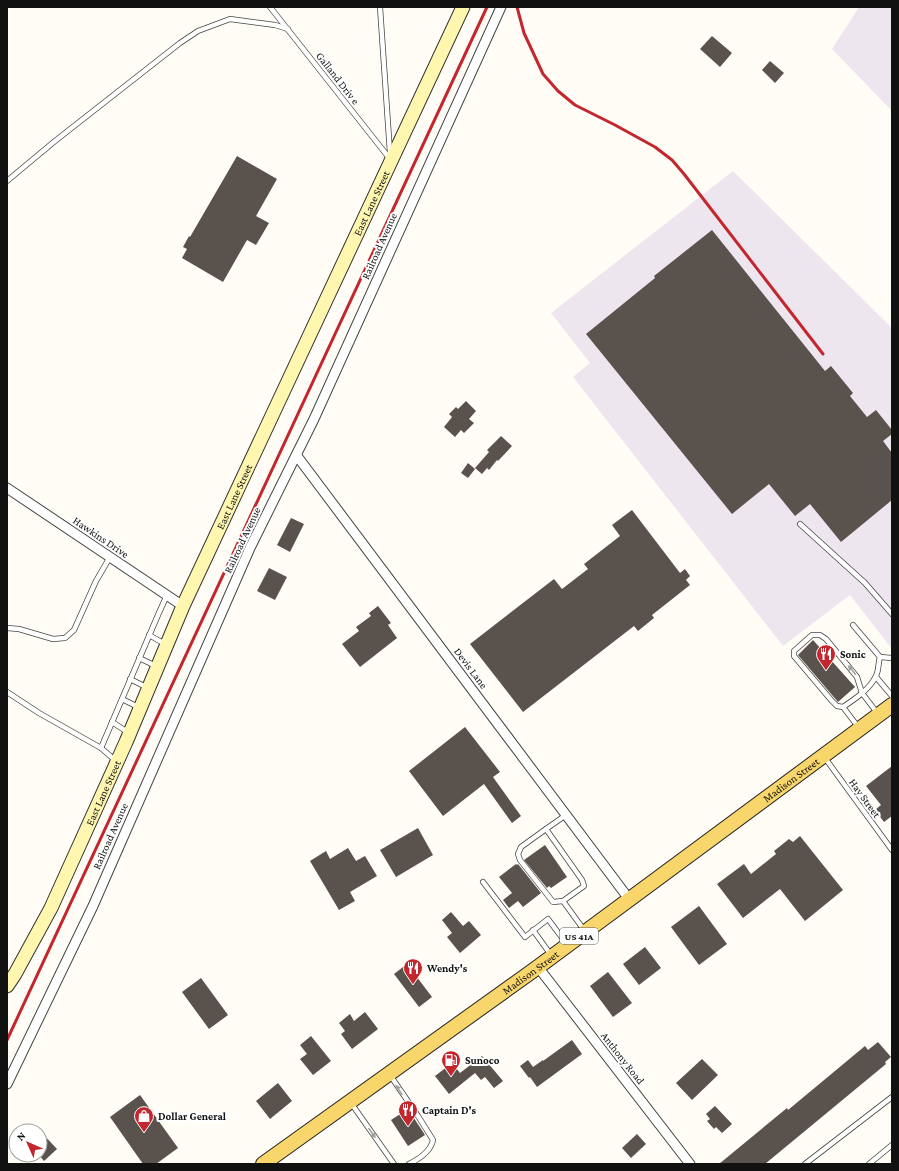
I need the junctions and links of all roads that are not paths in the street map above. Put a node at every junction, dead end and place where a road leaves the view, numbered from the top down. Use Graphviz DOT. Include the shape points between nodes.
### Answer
graph roads {
  1 [pos="270,7"];
  2 [pos="380,7"];
  3 [pos="462,7"];
  4 [pos="501,7"];
  5 [pos="288,29"];
  6 [pos="391,160"];
  7 [pos="7,181"];
  8 [pos="294,460"];
  9 [pos="7,488"];
  10 [pos="800,524"];
  11 [pos="110,557"];
  12 [pos="167,595"];
  13 [pos="183,606"];
  14 [pos="892,614"];
  15 [pos="853,625"];
  16 [pos="7,628"];
  17 [pos="149,635"];
  18 [pos="166,645"];
  19 [pos="880,657"];
  20 [pos="139,658"];
  21 [pos="892,658"];
  22 [pos="157,667"];
  23 [pos="876,677"];
  24 [pos="130,680"];
  25 [pos="148,688"];
  26 [pos="7,692"];
  27 [pos="862,693"];
  28 [pos="892,696"];
  29 [pos="122,699"];
  30 [pos="892,705"];
  31 [pos="844,707"];
  32 [pos="140,708"];
  33 [pos="879,715"];
  34 [pos="112,722"];
  35 [pos="860,730"];
  36 [pos="130,733"];
  37 [pos="101,748"];
  38 [pos="823,756"];
  39 [pos="117,762"];
  40 [pos="566,815"];
  41 [pos="546,829"];
  42 [pos="892,850"];
  43 [pos="483,882"];
  44 [pos="629,899"];
  45 [pos="563,902"];
  46 [pos="533,930"];
  47 [pos="586,931"];
  48 [pos="568,945"];
  49 [pos="552,956"];
  50 [pos="538,967"];
  51 [pos="7,986"];
  52 [pos="389,1074"];
  53 [pos="7,1084"];
  54 [pos="892,1096"];
  55 [pos="350,1101"];
  56 [pos="892,1145"];
  57 [pos="263,1164"];
  58 [pos="394,1164"];
  59 [pos="409,1164"];
  60 [pos="690,1164"];
  61 [pos="805,1164"];
  62 [pos="869,1164"];
  1 -- 5 [label="lane, Galland Driv e"];
  2 -- 6 [label="lane"];
  3 -- 6 [label="street, East Lane Street"];
  4 -- 8 [label="street, Railroad Avenue"];
  5 -- 6 [label="lane, Galland Driv e"];
  5 -- 7 [label="lane" via="275,24 230,19 198,31"];
  6 -- 13 [label="street, East Lane Street"];
  8 -- 40 [label="street, Devis Lane" via="297,456"];
  8 -- 53 [label="street, Railroad Avenue" via="250,548 93,906"];
  9 -- 11 [label="street, Hawkins Drive"];
  10 -- 14 [label="lane" via="866,583"];
  11 -- 12 [label="street, Hawkins Drive"];
  11 -- 16 [label="lane" via="74,630 65,638 53,640 19,629"];
  12 -- 13 [label="street, Hawkins Drive"];
  12 -- 17 [label="lane"];
  13 -- 18 [label="street, East Lane Street"];
  15 -- 19 [label="lane"];
  17 -- 18 [label="lane"];
  17 -- 20 [label="lane"];
  18 -- 22 [label="street, East Lane Street"];
  19 -- 21 [label="lane"];
  19 -- 23 [label="lane"];
  20 -- 22 [label="lane"];
  20 -- 24 [label="lane"];
  22 -- 25 [label="street, East Lane Street"];
  23 -- 27 [label="lane"];
  23 -- 28 [label="lane"];
  24 -- 25 [label="lane"];
  24 -- 29 [label="lane"];
  25 -- 32 [label="street, East Lane Street"];
  26 -- 37 [label="lane"];
  27 -- 31 [label="lane"];
  27 -- 31 [label="lane, one-way" via="857,677 826,639 820,635 812,635 794,651 794,656 832,701 837,706"];
  27 -- 33 [label="lane"];
  29 -- 32 [label="lane"];
  29 -- 34 [label="lane"];
  30 -- 33 [label="main road, Madison Street / US 41A"];
  31 -- 35 [label="lane"];
  32 -- 36 [label="street, East Lane Street"];
  33 -- 35 [label="main road, Madison Street / US 41A"];
  34 -- 36 [label="lane"];
  34 -- 37 [label="lane"];
  35 -- 38 [label="main road, Madison Street / US 41A"];
  36 -- 39 [label="street, East Lane Street"];
  37 -- 39 [label="lane"];
  38 -- 42 [label="lane, Hay Street"];
  38 -- 44 [label="main road, Madison Street / US 41A"];
  39 -- 51 [label="street, East Lane Street" via="51,908"];
  40 -- 41 [label="lane"];
  40 -- 44 [label="street, Devis Lane"];
  41 -- 45 [label="lane" via="584,886"];
  41 -- 45 [label="lane" via="521,847 518,854 553,902"];
  43 -- 46 [label="lane" via="525,937"];
  44 -- 47 [label="main road, Madison Street / US 41A"];
  45 -- 47 [label="lane"];
  46 -- 48 [label="lane" via="548,919"];
  46 -- 49 [label="lane"];
  47 -- 48 [label="main road, Madison Street / US 41A"];
  48 -- 49 [label="main road, Madison Street / US 41A"];
  49 -- 50 [label="main road, Madison Street / US 41A"];
  50 -- 52 [label="main road, Madison Street / US 41A"];
  50 -- 60 [label="street, Anthony Road"];
  52 -- 55 [label="main road, Madison Street / US 41A"];
  59 -- 52 [label="lane, one-way" via="426,1152 433,1140"];
  54 -- 61 [label="lane"];
  55 -- 57 [label="main road, Madison Street / US 41A"];
  55 -- 58 [label="lane, one-way"];
  56 -- 62 [label="lane"];
}
